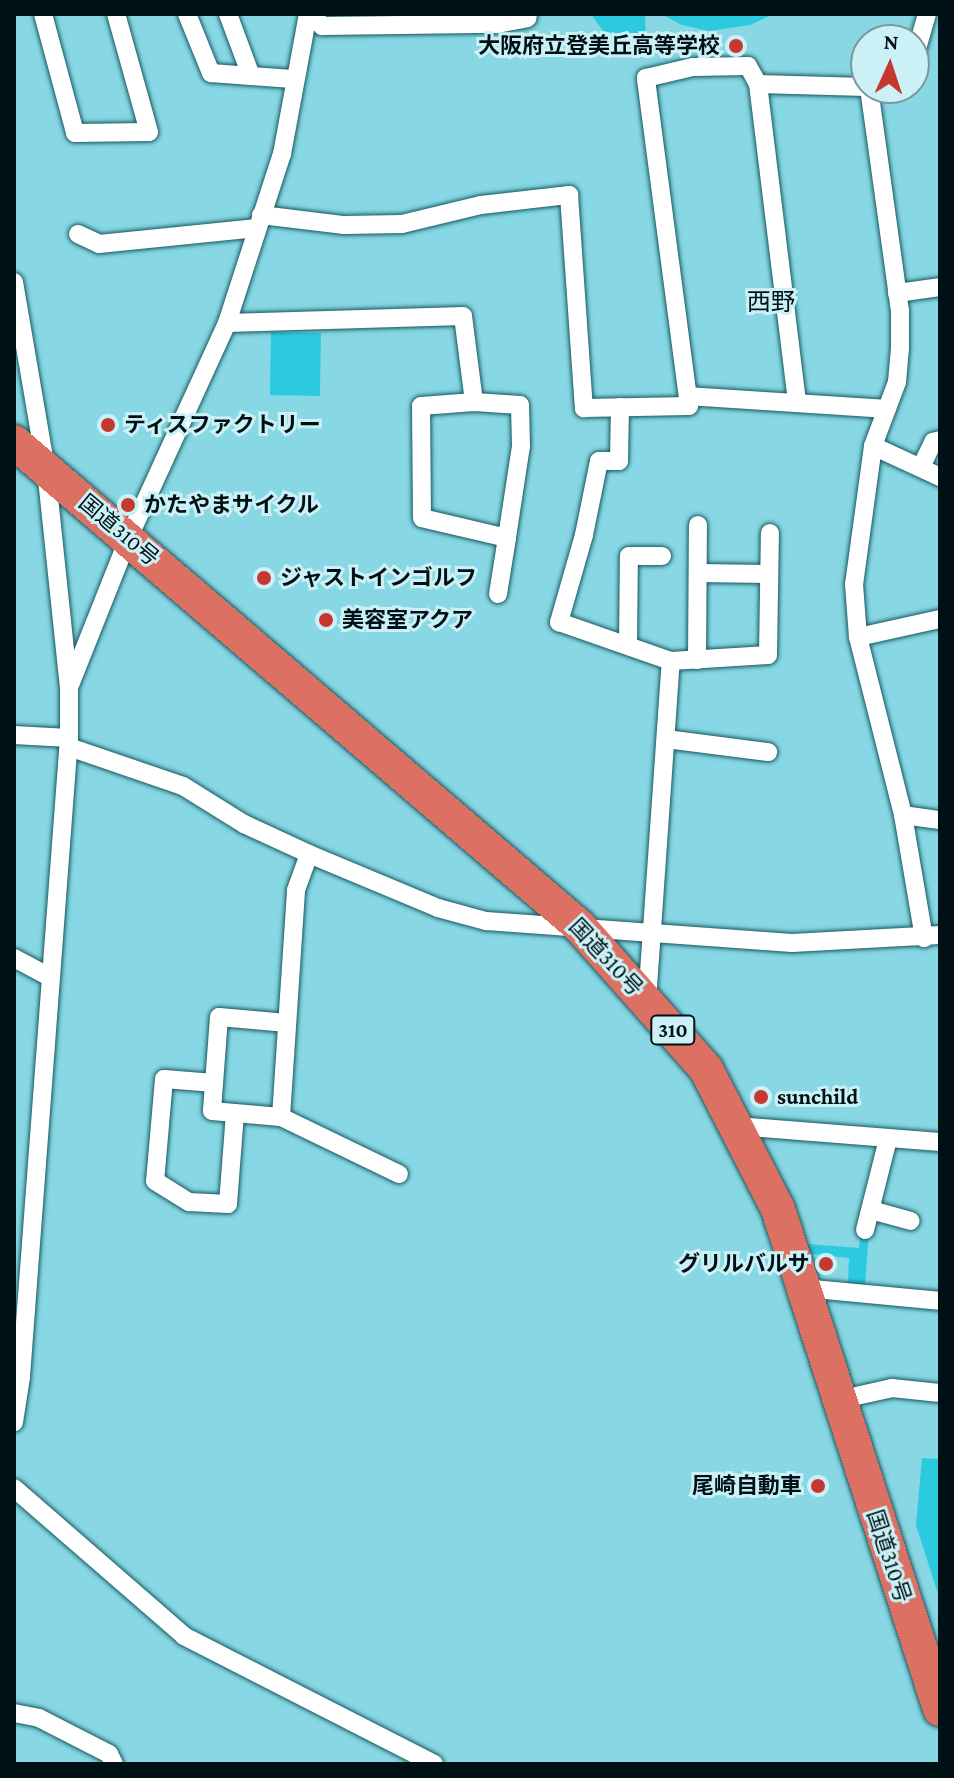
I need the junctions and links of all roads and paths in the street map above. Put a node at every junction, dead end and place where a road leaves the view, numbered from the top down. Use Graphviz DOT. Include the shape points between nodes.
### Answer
graph roads {
  1 [pos="43,14"];
  2 [pos="116,14"];
  3 [pos="187,14"];
  4 [pos="228,14"];
  5 [pos="310,14"];
  6 [pos="528,14"];
  7 [pos="925,22"];
  8 [pos="940,42"];
  9 [pos="251,76"];
  10 [pos="293,79"];
  11 [pos="758,84"];
  12 [pos="850,87"];
  13 [pos="870,104"];
  14 [pos="259,222"];
  15 [pos="78,234"];
  16 [pos="14,282"];
  17 [pos="940,287"];
  18 [pos="897,293"];
  19 [pos="227,323"];
  20 [pos="688,396"];
  21 [pos="474,402"];
  22 [pos="797,403"];
  23 [pos="620,407"];
  24 [pos="887,409"];
  25 [pos="940,440"];
  26 [pos="14,442"];
  27 [pos="873,446"];
  28 [pos="921,467"];
  29 [pos="46,469"];
  30 [pos="940,477"];
  31 [pos="698,525"];
  32 [pos="770,533"];
  33 [pos="129,537"];
  34 [pos="507,538"];
  35 [pos="662,556"];
  36 [pos="698,573"];
  37 [pos="769,574"];
  38 [pos="498,594"];
  39 [pos="940,619"];
  40 [pos="858,637"];
  41 [pos="628,645"];
  42 [pos="697,660"];
  43 [pos="671,661"];
  44 [pos="69,688"];
  45 [pos="14,735"];
  46 [pos="666,739"];
  47 [pos="69,742"];
  48 [pos="768,752"];
  49 [pos="903,815"];
  50 [pos="940,820"];
  51 [pos="309,854"];
  52 [pos="579,926"];
  53 [pos="652,932"];
  54 [pos="932,936"];
  55 [pos="14,958"];
  56 [pos="49,977"];
  57 [pos="647,1001"];
  58 [pos="287,1023"];
  59 [pos="214,1083"];
  60 [pos="235,1114"];
  61 [pos="281,1117"];
  62 [pos="736,1126"];
  63 [pos="888,1139"];
  64 [pos="940,1142"];
  65 [pos="399,1174"];
  66 [pos="871,1210"];
  67 [pos="911,1221"];
  68 [pos="865,1230"];
  69 [pos="803,1288"];
  70 [pos="940,1301"];
  71 [pos="940,1393"];
  72 [pos="838,1400"];
  73 [pos="14,1422"];
  74 [pos="15,1493"];
  75 [pos="940,1709"];
  76 [pos="14,1713"];
  77 [pos="114,1764"];
  78 [pos="434,1764"];
  1 -- 2 [label="street" via="75,133 149,132"];
  3 -- 9 [label="street" via="211,73"];
  4 -- 9 [label="street"];
  5 -- 6 [label="street" via="322,26 497,24"];
  5 -- 10 [label="street"];
  7 -- 8 [label="street"];
  9 -- 10 [label="street"];
  10 -- 14 [label="street" via="282,154"];
  11 -- 12 [label="street"];
  11 -- 20 [label="street" via="748,66 693,67 646,78"];
  11 -- 22 [label="street"];
  13 -- 18 [label="street"];
  14 -- 15 [label="street" via="99,244"];
  14 -- 19 [label="street"];
  14 -- 23 [label="street" via="402,224 481,205 569,195 584,408"];
  16 -- 29 [label="street"];
  17 -- 18 [label="street"];
  18 -- 24 [label="street" via="897,382"];
  19 -- 21 [label="street" via="463,316"];
  19 -- 33 [label="street"];
  20 -- 22 [label="street"];
  20 -- 23 [label="street" via="689,406"];
  21 -- 34 [label="street" via="520,405 521,446"];
  21 -- 34 [label="street" via="421,406 422,518"];
  22 -- 24 [label="street"];
  23 -- 41 [label="street" via="619,461 599,461 559,622"];
  24 -- 27 [label="street"];
  25 -- 28 [label="street" via="933,442"];
  26 -- 29 [label="highway, 国道310号 / 310"];
  27 -- 28 [label="street"];
  27 -- 40 [label="street" via="854,584"];
  28 -- 30 [label="street"];
  29 -- 33 [label="highway, 国道310号 / 310"];
  29 -- 44 [label="street"];
  31 -- 36 [label="street"];
  32 -- 37 [label="street"];
  33 -- 44 [label="street"];
  33 -- 52 [label="highway, 国道310号 / 310"];
  34 -- 38 [label="street"];
  35 -- 41 [label="street" via="629,556"];
  36 -- 37 [label="street"];
  36 -- 42 [label="street"];
  37 -- 42 [label="street" via="768,655"];
  39 -- 40 [label="street"];
  40 -- 49 [label="street"];
  41 -- 43 [label="street"];
  42 -- 43 [label="street"];
  43 -- 46 [label="street"];
  44 -- 47 [label="street"];
  45 -- 47 [label="street"];
  46 -- 48 [label="street"];
  46 -- 53 [label="street"];
  47 -- 51 [label="street" via="183,786 244,824"];
  47 -- 56 [label="street"];
  49 -- 50 [label="street"];
  49 -- 54 [label="street"];
  51 -- 52 [label="street" via="438,908 486,921"];
  51 -- 58 [label="street" via="296,890"];
  52 -- 53 [label="street"];
  52 -- 57 [label="highway, 国道310号 / 310"];
  53 -- 54 [label="street" via="792,943"];
  53 -- 57 [label="street"];
  55 -- 56 [label="street"];
  56 -- 73 [label="street" via="37,1187"];
  57 -- 62 [label="highway, 国道310号 / 310" via="706,1069"];
  58 -- 59 [label="street" via="219,1017"];
  58 -- 61 [label="street"];
  59 -- 60 [label="street" via="212,1111"];
  59 -- 60 [label="street" via="164,1079 155,1181 189,1202 228,1204"];
  60 -- 61 [label="street"];
  61 -- 65 [label="street"];
  62 -- 63 [label="street"];
  62 -- 69 [label="highway, 国道310号 / 310" via="778,1209"];
  63 -- 64 [label="street"];
  63 -- 66 [label="street"];
  66 -- 67 [label="street"];
  66 -- 68 [label="street"];
  69 -- 70 [label="street"];
  69 -- 72 [label="highway, 国道310号 / 310"];
  71 -- 72 [label="street" via="892,1388"];
  72 -- 75 [label="highway, 国道310号 / 310"];
  74 -- 78 [label="street" via="184,1636"];
  76 -- 77 [label="street" via="39,1718 109,1754"];
}
